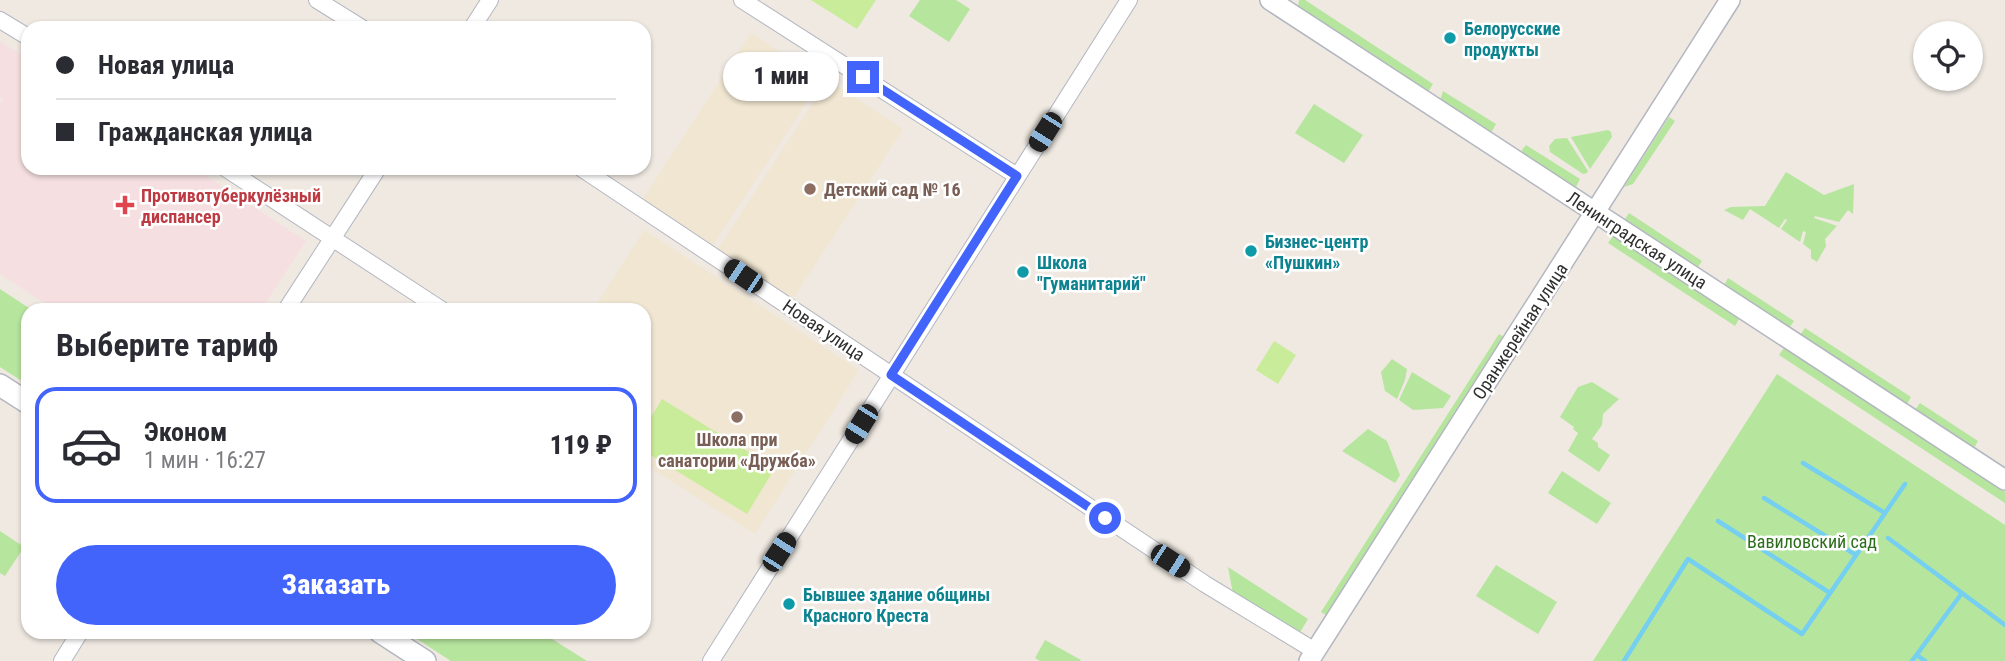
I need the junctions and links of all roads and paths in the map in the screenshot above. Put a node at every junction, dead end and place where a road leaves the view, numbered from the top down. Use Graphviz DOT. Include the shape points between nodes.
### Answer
graph roads {
  1 [pos="317,0"];
  2 [pos="490,0"];
  3 [pos="743,0"];
  4 [pos="1129,0"];
  5 [pos="1270,0"];
  6 [pos="1730,0"];
  7 [pos="0,20"];
  8 [pos="351,21"];
  9 [pos="476,21"];
  10 [pos="21,33"];
  11 [pos="235,175"];
  12 [pos="374,175"];
  13 [pos="591,175"];
  14 [pos="1017,176"];
  15 [pos="1595,212"];
  16 [pos="331,239"];
  17 [pos="290,303"];
  18 [pos="431,303"];
  19 [pos="891,375"];
  20 [pos="0,385"];
  21 [pos="21,398"];
  22 [pos="2005,480"];
  23 [pos="76,639"];
  24 [pos="391,639"];
  25 [pos="1312,656"];
  26 [pos="62,661"];
  27 [pos="425,661"];
  28 [pos="710,661"];
  1 -- 8 [label="street"];
  2 -- 9 [label="street"];
  3 -- 14 [label="street"];
  4 -- 14 [label="street"];
  5 -- 15 [label="street, Ленинградская улица"];
  6 -- 15 [label="street, Оранжерейная улица"];
  7 -- 10 [label="street"];
  11 -- 16 [label="street"];
  12 -- 16 [label="street"];
  13 -- 19 [label="street, Новая улица"];
  14 -- 19 [label="street"];
  15 -- 22 [label="street, Ленинградская улица"];
  15 -- 25 [label="street, Оранжерейная улица"];
  16 -- 17 [label="street"];
  16 -- 18 [label="street"];
  19 -- 25 [label="street, Новая улица"];
  19 -- 28 [label="street"];
  20 -- 21 [label="main road"];
  23 -- 26 [label="street"];
  24 -- 27 [label="main road"];
}
